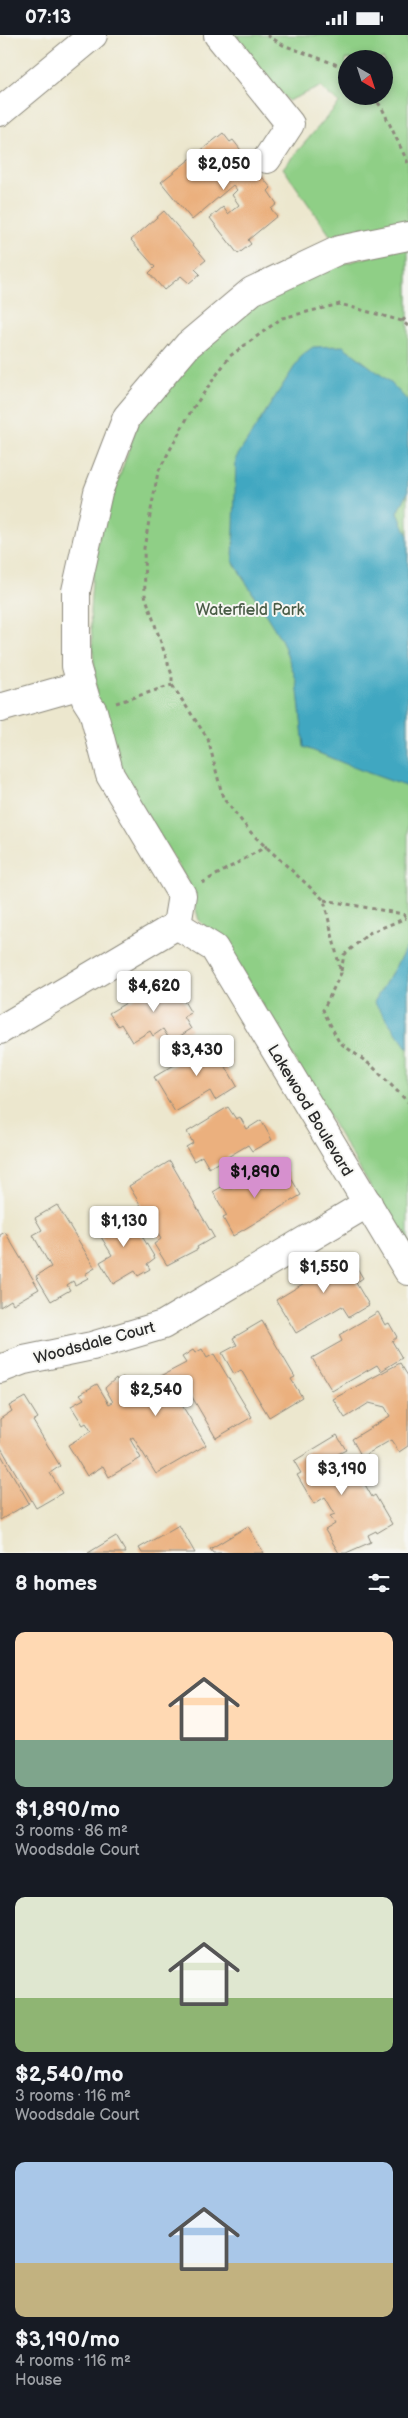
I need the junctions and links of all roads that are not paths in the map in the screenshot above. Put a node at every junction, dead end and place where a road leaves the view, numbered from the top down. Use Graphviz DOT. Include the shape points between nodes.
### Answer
graph roads {
  1 [pos="93,35"];
  2 [pos="218,35"];
  3 [pos="0,112"];
  4 [pos="267,159"];
  5 [pos="408,236"];
  6 [pos="81,685"];
  7 [pos="0,708"];
  8 [pos="177,925"];
  9 [pos="0,1029"];
  10 [pos="368,1203"];
  11 [pos="408,1271"];
  12 [pos="0,1369"];
  1 -- 3 [label="street"];
  2 -- 4 [label="street" via="290,125"];
  5 -- 6 [label="street" via="339,250 252,291 188,345 128,417 98,492 76,591 76,666"];
  6 -- 7 [label="street"];
  6 -- 8 [label="street" via="93,711 110,775 182,895"];
  8 -- 9 [label="street"];
  8 -- 10 [label="street, Lakewood Boulevard" via="214,949"];
  10 -- 11 [label="street, Lakewood Boulevard"];
  10 -- 12 [label="street, Woodsdale Court" via="162,1325"];
}
